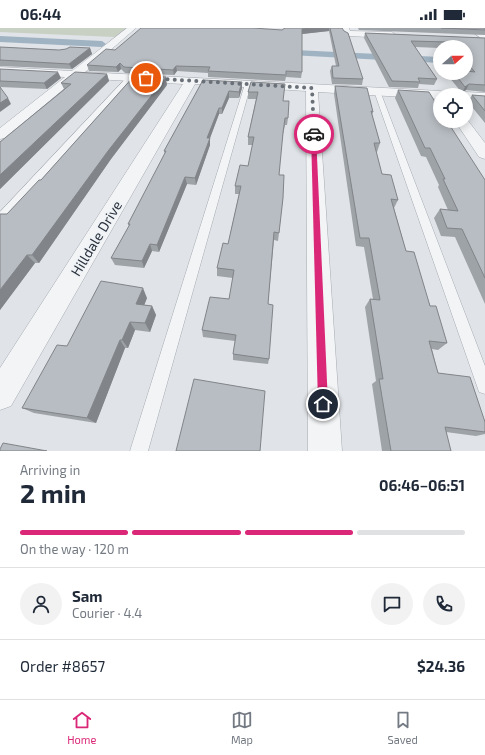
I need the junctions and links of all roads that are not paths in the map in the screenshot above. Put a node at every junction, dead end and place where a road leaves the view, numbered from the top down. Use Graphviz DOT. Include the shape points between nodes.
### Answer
graph roads {
  1 [pos="132,28"];
  2 [pos="345,28"];
  3 [pos="471,28"];
  4 [pos="400,36"];
  5 [pos="470,38"];
  6 [pos="485,38"];
  7 [pos="0,70"];
  8 [pos="76,75"];
  9 [pos="130,77"];
  10 [pos="191,81"];
  11 [pos="248,84"];
  12 [pos="312,88"];
  13 [pos="378,91"];
  14 [pos="433,95"];
  15 [pos="473,97"];
  16 [pos="485,98"];
  17 [pos="467,128"];
  18 [pos="0,136"];
  19 [pos="485,154"];
  20 [pos="0,218"];
  21 [pos="485,386"];
  22 [pos="0,395"];
  23 [pos="139,451"];
  24 [pos="324,451"];
  1 -- 8 [label="street"];
  2 -- 4 [label="street" via="347,33"];
  3 -- 6 [label="street"];
  5 -- 6 [label="street"];
  7 -- 8 [label="street"];
  8 -- 9 [label="street"];
  8 -- 18 [label="street"];
  9 -- 10 [label="street"];
  9 -- 20 [label="lane"];
  10 -- 11 [label="street"];
  10 -- 22 [label="street, Hilldale Drive"];
  11 -- 12 [label="street"];
  11 -- 23 [label="lane"];
  12 -- 13 [label="street"];
  12 -- 24 [label="street"];
  13 -- 14 [label="street"];
  13 -- 21 [label="lane"];
  15 -- 16 [label="street"];
  17 -- 19 [label="street"];
}
